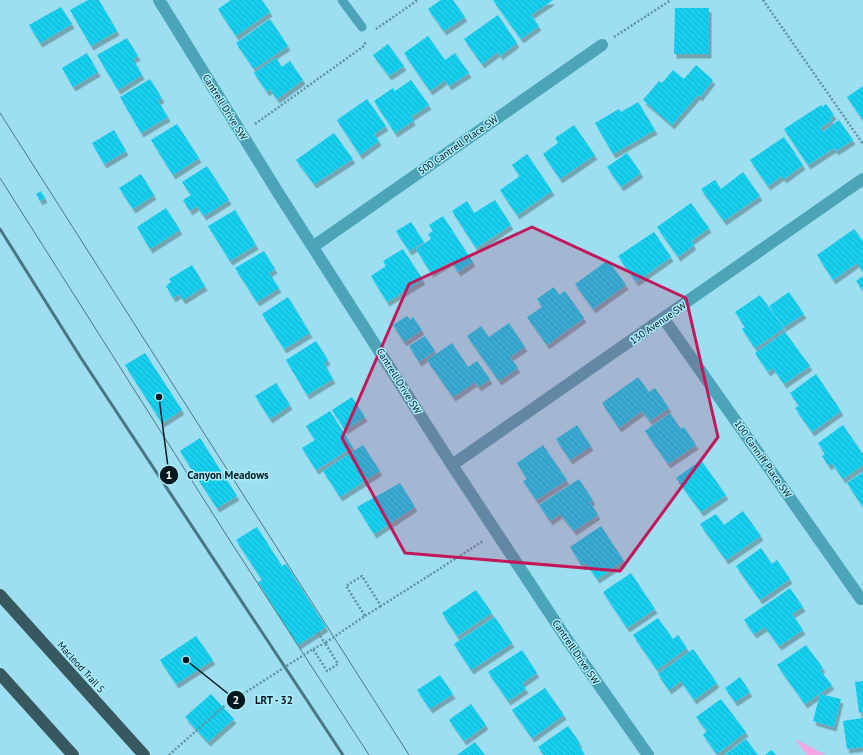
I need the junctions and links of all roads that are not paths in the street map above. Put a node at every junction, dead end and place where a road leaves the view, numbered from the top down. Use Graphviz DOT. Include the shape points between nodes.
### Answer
graph roads {
  1 [pos="159,0"];
  2 [pos="342,0"];
  3 [pos="365,31"];
  4 [pos="602,45"];
  5 [pos="863,179"];
  6 [pos="314,246"];
  7 [pos="664,319"];
  8 [pos="452,465"];
  9 [pos="0,595"];
  10 [pos="861,598"];
  11 [pos="0,674"];
  12 [pos="73,755"];
  13 [pos="144,755"];
  14 [pos="648,755"];
  1 -- 6 [label="street, Cantrell Drive SW"];
  2 -- 3 [label="lane"];
  4 -- 6 [label="street, 500 Cantrell Place SW"];
  5 -- 7 [label="street, 130 Avenue SW"];
  6 -- 8 [label="street, Cantrell Drive SW"];
  7 -- 8 [label="street, 130 Avenue SW"];
  7 -- 10 [label="street, 100 Canniff Place SW"];
  8 -- 14 [label="street, Cantrell Drive SW" via="566,638"];
  9 -- 13 [label="highway, Macleod Trail S"];
  11 -- 12 [label="highway"];
}
